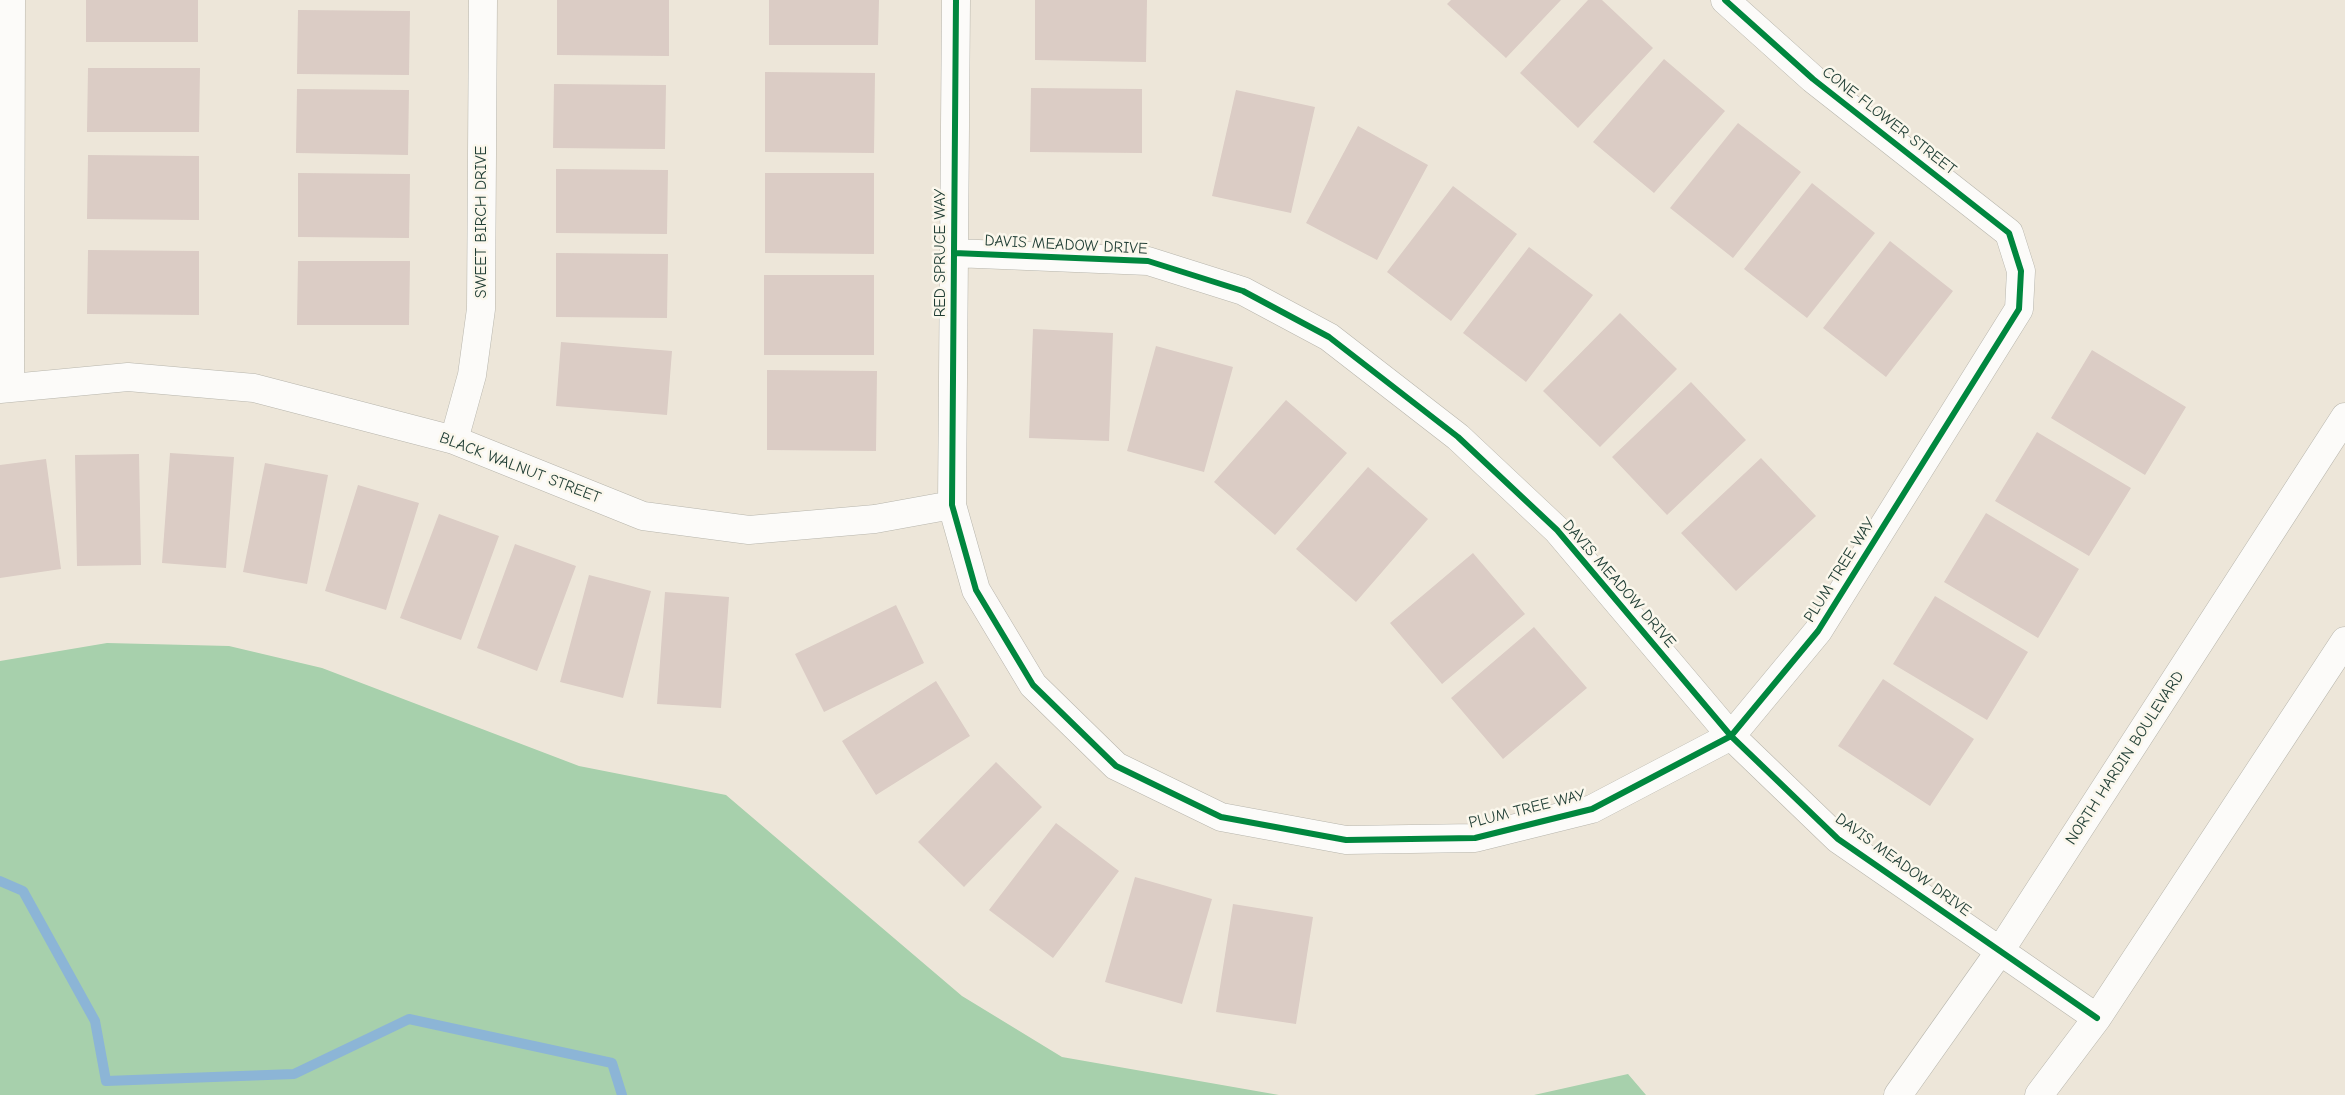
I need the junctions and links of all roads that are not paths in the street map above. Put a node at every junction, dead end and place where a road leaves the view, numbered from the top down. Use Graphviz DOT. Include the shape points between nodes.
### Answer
graph roads {
  1 [pos="11,0"];
  2 [pos="483,0"];
  3 [pos="956,0"];
  4 [pos="1725,0"];
  5 [pos="954,253"];
  6 [pos="2021,271"];
  7 [pos="5,388"];
  8 [pos="2345,417"];
  9 [pos="454,440"];
  10 [pos="952,505"];
  11 [pos="2345,641"];
  12 [pos="1731,736"];
  13 [pos="2000,950"];
  14 [pos="2097,1018"];
  15 [pos="1898,1095"];
  16 [pos="2039,1095"];
  1 -- 7 [label="street"];
  2 -- 9 [label="street, SWEET BIRCH DRIVE" via="480,309 472,375"];
  3 -- 5 [label="street, RED SPRUCE WAY"];
  4 -- 6 [label="street, CONE FLOWER STREET" via="1813,80 2009,232"];
  5 -- 10 [label="street, RED SPRUCE WAY"];
  5 -- 12 [label="street, DAVIS MEADOW DRIVE" via="1148,261 1243,291 1329,337 1458,437 1556,530"];
  6 -- 12 [label="street, PLUM TREE WAY" via="2019,309 2014,318 1818,631"];
  7 -- 9 [label="street, BLACK WALNUT STREET" via="128,377 254,388"];
  8 -- 13 [label="street, NORTH HARDIN BOULEVARD"];
  9 -- 10 [label="street, BLACK WALNUT STREET" via="643,516 749,530 875,519"];
  10 -- 12 [label="street, PLUM TREE WAY" via="976,590 1033,685 1116,766 1221,817 1346,840 1475,838 1592,809"];
  11 -- 14 [label="street"];
  12 -- 13 [label="street, DAVIS MEADOW DRIVE" via="1838,839"];
  13 -- 14 [label="street, DAVIS MEADOW DRIVE"];
  13 -- 15 [label="street, NORTH HARDIN BOULEVARD"];
  14 -- 16 [label="street"];
}
